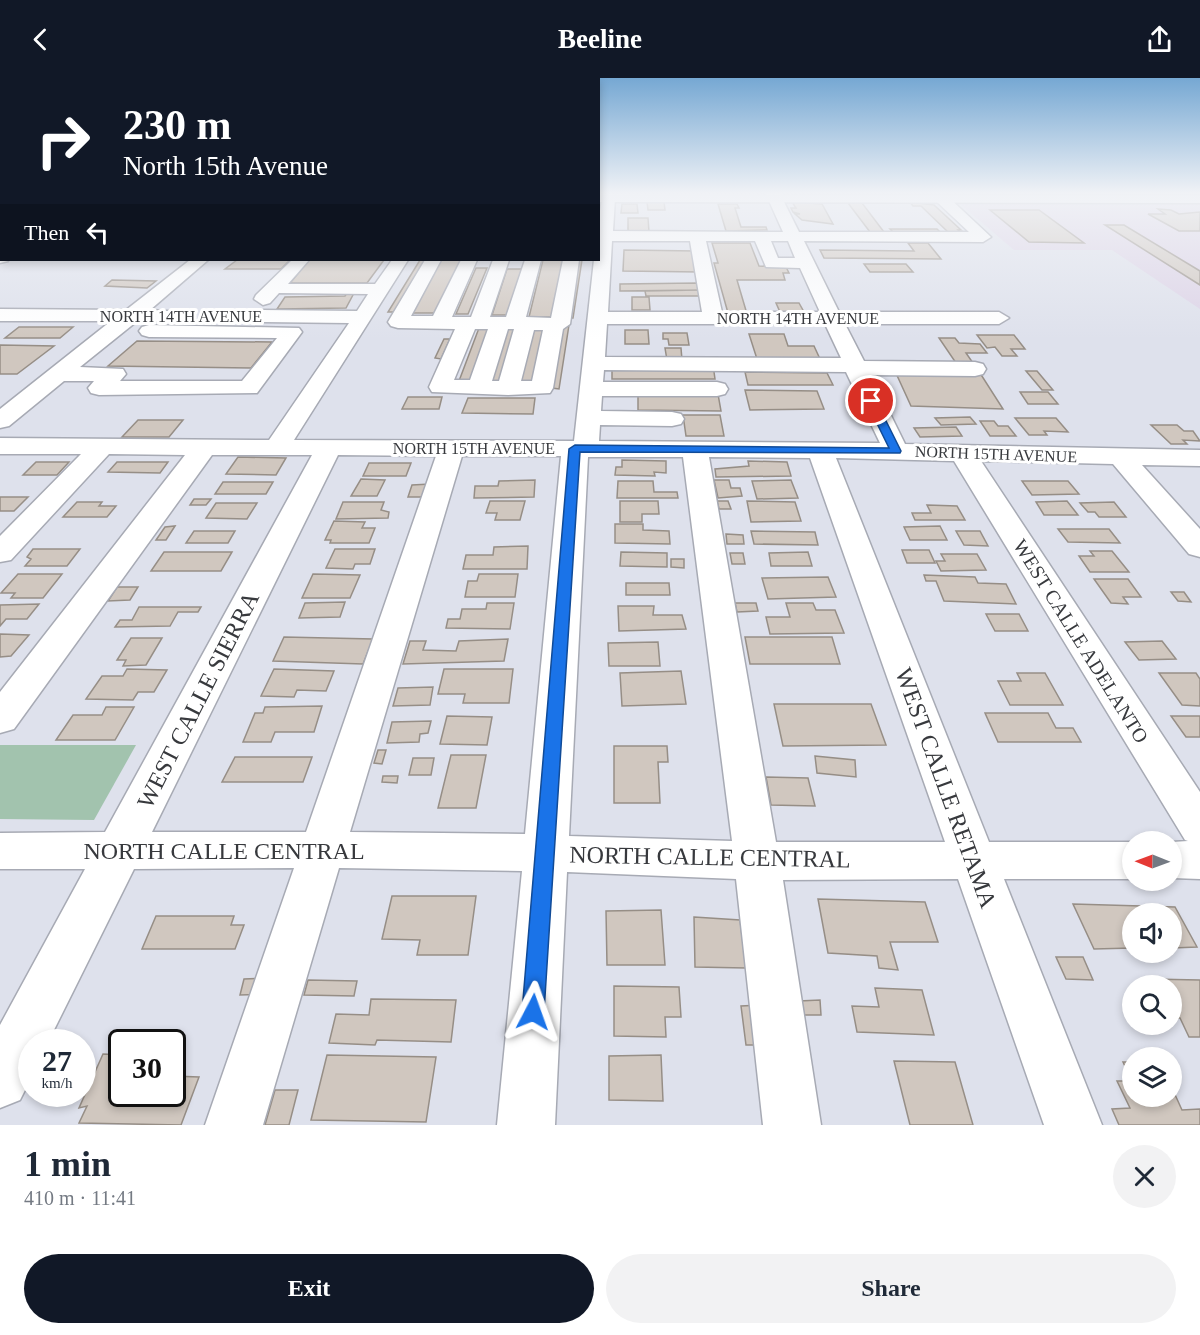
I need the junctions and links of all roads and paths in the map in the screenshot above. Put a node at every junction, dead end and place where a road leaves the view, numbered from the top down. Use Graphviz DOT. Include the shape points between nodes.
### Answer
graph roads {
  1 [pos="604,241"];
  2 [pos="698,241"];
  3 [pos="763,241"];
  4 [pos="793,241"];
  5 [pos="199,261"];
  6 [pos="300,261"];
  7 [pos="399,261"];
  8 [pos="433,261"];
  9 [pos="571,261"];
  10 [pos="468,262"];
  11 [pos="500,262"];
  12 [pos="532,262"];
  13 [pos="805,263"];
  14 [pos="285,289"];
  15 [pos="380,289"];
  16 [pos="0,315"];
  17 [pos="131,315"];
  18 [pos="248,316"];
  19 [pos="362,317"];
  20 [pos="596,318"];
  21 [pos="713,318"];
  22 [pos="830,318"];
  23 [pos="999,318"];
  24 [pos="440,322"];
  25 [pos="473,323"];
  26 [pos="513,323"];
  27 [pos="554,324"];
  28 [pos="149,331"];
  29 [pos="593,363"];
  30 [pos="854,367"];
  31 [pos="975,369"];
  32 [pos="59,374"];
  33 [pos="479,387"];
  34 [pos="6,388"];
  35 [pos="508,388"];
  36 [pos="590,389"];
  37 [pos="717,389"];
  38 [pos="36,392"];
  39 [pos="672,419"];
  40 [pos="0,422"];
  41 [pos="401,425"];
  42 [pos="584,436"];
  43 [pos="0,446"];
  44 [pos="103,446"];
  45 [pos="205,446"];
  46 [pos="277,446"];
  47 [pos="328,448"];
  48 [pos="452,448"];
  49 [pos="695,450"];
  50 [pos="820,450"];
  51 [pos="896,451"];
  52 [pos="963,454"];
  53 [pos="1120,457"];
  54 [pos="1200,458"];
  55 [pos="10,531"];
  56 [pos="1200,549"];
  57 [pos="0,553"];
  58 [pos="0,719"];
  59 [pos="1200,828"];
  60 [pos="0,850"];
  61 [pos="324,850"];
  62 [pos="119,852"];
  63 [pos="544,853"];
  64 [pos="973,859"];
  65 [pos="1122,860"];
  66 [pos="1182,860"];
  67 [pos="1200,860"];
  68 [pos="757,861"];
  69 [pos="0,1080"];
  70 [pos="234,1125"];
  71 [pos="526,1125"];
  72 [pos="792,1125"];
  73 [pos="1073,1125"];
  1 -- 20 [label="street"];
  2 -- 21 [label="street"];
  3 -- 13 [label="street" via="772,263"];
  4 -- 13 [label="street"];
  5 -- 17 [label="street"];
  6 -- 18 [label="street"];
  7 -- 15 [label="street"];
  8 -- 24 [label="street" via="398,322"];
  9 -- 27 [label="street" via="560,324"];
  10 -- 11 [label="street"];
  10 -- 24 [label="street"];
  11 -- 12 [label="street"];
  11 -- 25 [label="street"];
  12 -- 26 [label="street"];
  13 -- 22 [label="street"];
  14 -- 15 [label="street"];
  15 -- 19 [label="street"];
  16 -- 17 [label="street, NORTH 14TH AVENUE"];
  17 -- 18 [label="street, NORTH 14TH AVENUE"];
  17 -- 32 [label="street"];
  18 -- 19 [label="street, NORTH 14TH AVENUE"];
  19 -- 46 [label="street"];
  20 -- 21 [label="street, NORTH 14TH AVENUE" via="667,309"];
  20 -- 29 [label="street"];
  21 -- 22 [label="street, NORTH 14TH AVENUE"];
  22 -- 23 [label="street, NORTH 14TH AVENUE"];
  22 -- 30 [label="street"];
  24 -- 25 [label="street"];
  25 -- 26 [label="street"];
  25 -- 33 [label="street" via="440,387"];
  26 -- 27 [label="street"];
  26 -- 33 [label="street"];
  26 -- 35 [label="street"];
  27 -- 35 [label="street" via="542,388"];
  28 -- 32 [label="street" via="292,332 249,388 99,388 115,374"];
  29 -- 30 [label="street"];
  29 -- 36 [label="street"];
  30 -- 31 [label="street"];
  30 -- 51 [label="street"];
  32 -- 38 [label="street"];
  33 -- 35 [label="street"];
  34 -- 38 [label="street"];
  36 -- 37 [label="street"];
  36 -- 42 [label="street"];
  38 -- 40 [label="street"];
  39 -- 42 [label="street"];
  41 -- 42 [label="street"];
  42 -- 48 [label="street, NORTH 15TH AVENUE"];
  42 -- 49 [label="street, NORTH 15TH AVENUE"];
  42 -- 63 [label="street"];
  43 -- 44 [label="street, NORTH 15TH AVENUE"];
  44 -- 45 [label="street, NORTH 15TH AVENUE"];
  44 -- 55 [label="street"];
  45 -- 46 [label="street, NORTH 15TH AVENUE"];
  45 -- 58 [label="street"];
  46 -- 47 [label="street, NORTH 15TH AVENUE"];
  47 -- 48 [label="street, NORTH 15TH AVENUE"];
  47 -- 62 [label="street, WEST CALLE SIERRA"];
  48 -- 61 [label="street"];
  49 -- 50 [label="street, NORTH 15TH AVENUE"];
  49 -- 68 [label="street"];
  50 -- 51 [label="street, NORTH 15TH AVENUE"];
  50 -- 64 [label="street, WEST CALLE RETAMA"];
  51 -- 52 [label="street, NORTH 15TH AVENUE"];
  52 -- 53 [label="street, NORTH 15TH AVENUE"];
  52 -- 59 [label="street, WEST CALLE ADELANTO"];
  53 -- 54 [label="street, NORTH 15TH AVENUE"];
  53 -- 56 [label="street"];
  55 -- 57 [label="street"];
  60 -- 62 [label="street, NORTH CALLE CENTRAL"];
  61 -- 62 [label="street, NORTH CALLE CENTRAL"];
  61 -- 63 [label="street, NORTH CALLE CENTRAL"];
  61 -- 70 [label="street"];
  62 -- 69 [label="street, WEST CALLE SIERRA"];
  63 -- 68 [label="street, NORTH CALLE CENTRAL"];
  63 -- 71 [label="street"];
  64 -- 65 [label="street, NORTH CALLE CENTRAL"];
  64 -- 68 [label="street, NORTH CALLE CENTRAL"];
  64 -- 73 [label="street, WEST CALLE RETAMA"];
  66 -- 67 [label="street"];
  68 -- 72 [label="street"];
}
